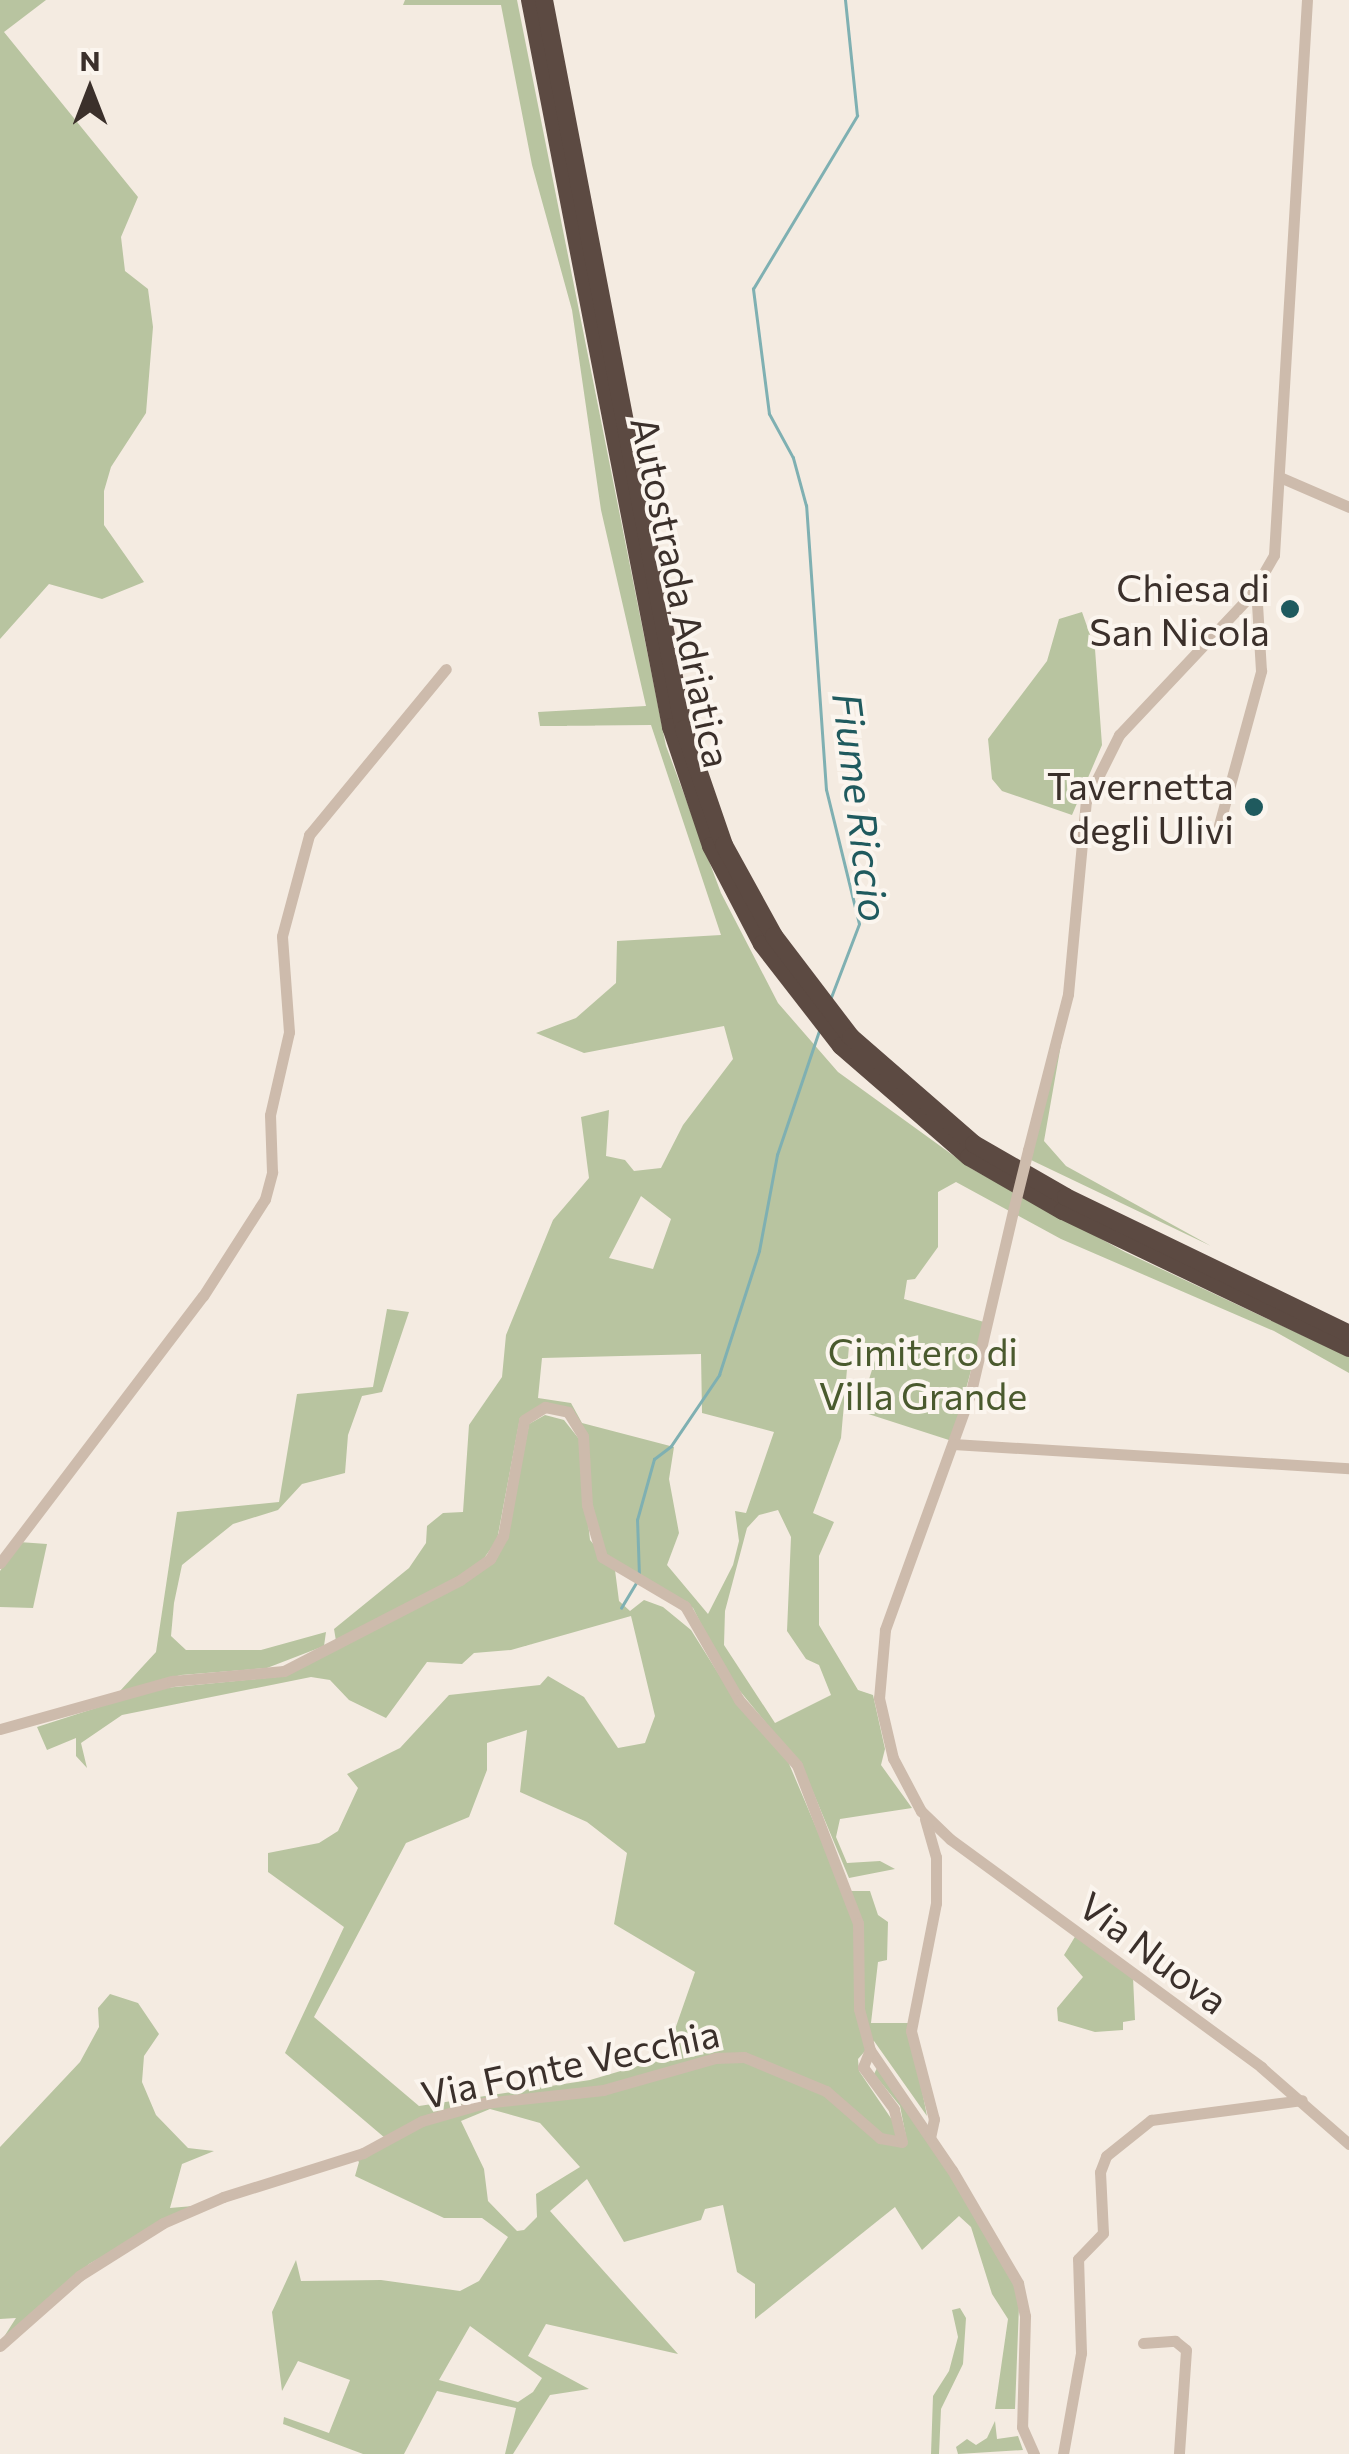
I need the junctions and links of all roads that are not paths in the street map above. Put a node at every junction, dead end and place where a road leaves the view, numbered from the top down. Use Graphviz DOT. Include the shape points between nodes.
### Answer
graph roads {
  1 [pos="530,0"];
  2 [pos="544,0"];
  3 [pos="1307,0"];
  4 [pos="1282,478"];
  5 [pos="1349,507"];
  6 [pos="1256,588"];
  7 [pos="446,669"];
  8 [pos="670,698"];
  9 [pos="1220,825"];
  10 [pos="944,1129"];
  11 [pos="1349,1334"];
  12 [pos="1349,1348"];
  13 [pos="953,1444"];
  14 [pos="1349,1468"];
  15 [pos="0,1563"];
  16 [pos="0,1729"];
  17 [pos="922,1811"];
  18 [pos="870,2050"];
  19 [pos="1302,2100"];
  20 [pos="930,2138"];
  21 [pos="1349,2144"];
  22 [pos="1143,2343"];
  23 [pos="0,2346"];
  24 [pos="1034,2454"];
  25 [pos="1064,2454"];
  26 [pos="1179,2454"];
  1 -- 8 [label="highway, Autostrada Adriatica"];
  2 -- 8 [label="highway, Autostrada Adriatica" via="576,138"];
  3 -- 4 [label="street"];
  4 -- 5 [label="street"];
  4 -- 6 [label="street" via="1274,555"];
  6 -- 9 [label="street" via="1261,670"];
  6 -- 13 [label="street, Via Nuova, bridge" via="1119,735 1086,801 1068,994"];
  7 -- 15 [label="street" via="310,835 282,936 289,1032 270,1115 272,1172 265,1200 203,1296"];
  8 -- 10 [label="highway, Autostrada Adriatica" via="738,886 812,991"];
  10 -- 11 [label="highway, Autostrada Adriatica" via="1066,1197"];
  10 -- 12 [label="highway, Autostrada Adriatica" via="1030,1193"];
  13 -- 14 [label="street"];
  13 -- 17 [label="street, Via Nuova" via="896,1591 878,1672 893,1758"];
  16 -- 18 [label="street" via="172,1682 284,1671 460,1580 498,1549 524,1420 544,1407 562,1408 577,1421 595,1546 616,1567 675,1598 739,1700 797,1765 858,1923 859,2009"];
  17 -- 19 [label="street, Via Nuova"];
  17 -- 20 [label="street, Via Nuova" via="936,1857 936,1902 912,2031 934,2119"];
  18 -- 20 [label="street"];
  18 -- 23 [label="street, Via Fonte Vecchia" via="862,2068 894,2109 902,2142 880,2138 826,2091 744,2057 715,2058 603,2090 484,2103 163,2223 79,2276"];
  19 -- 21 [label="street, Via Nuova"];
  19 -- 25 [label="street" via="1150,2120 1106,2156 1100,2172 1103,2233 1078,2259 1081,2353"];
  20 -- 24 [label="street" via="1018,2283 1024,2316 1022,2427"];
  22 -- 26 [label="street" via="1176,2340 1186,2350"];
}
